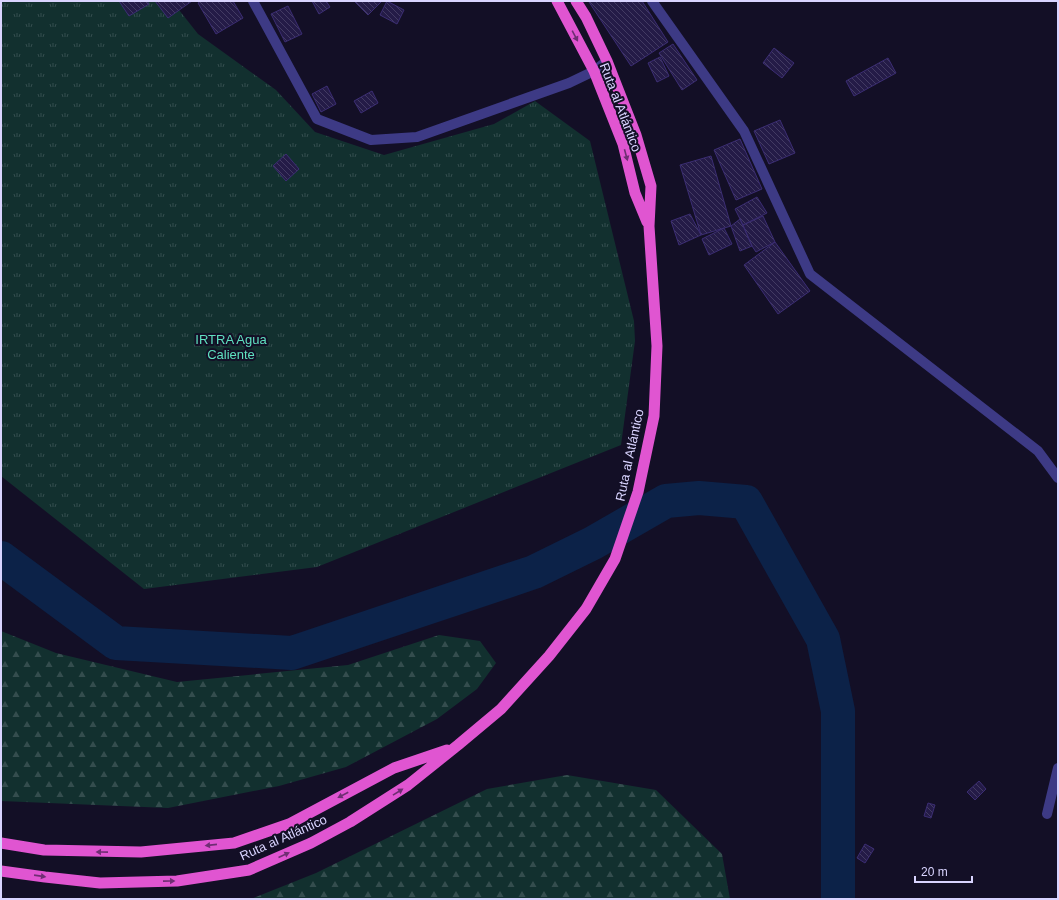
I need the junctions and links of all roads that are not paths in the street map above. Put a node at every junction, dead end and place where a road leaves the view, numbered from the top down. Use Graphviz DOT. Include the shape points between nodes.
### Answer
graph roads {
  1 [pos="253,1"];
  2 [pos="557,1"];
  3 [pos="576,1"];
  4 [pos="652,1"];
  5 [pos="607,61"];
  6 [pos="594,71"];
  7 [pos="649,226"];
  8 [pos="1058,478"];
  9 [pos="457,746"];
  10 [pos="1058,768"];
  11 [pos="1047,814"];
  12 [pos="1,843"];
  13 [pos="1,870"];
  1 -- 6 [label="street" via="317,119 371,140 417,137 569,83"];
  2 -- 6 [label="highway, Ruta al Atlántico, one-way"];
  3 -- 5 [label="highway, Ruta al Atlántico"];
  4 -- 8 [label="street" via="744,131 810,274 1038,451"];
  5 -- 6 [label="street"];
  5 -- 7 [label="highway, Ruta al Atlántico" via="636,135 651,186"];
  6 -- 7 [label="highway, Ruta al Atlántico, one-way" via="623,144 635,193"];
  7 -- 9 [label="highway, Ruta al Atlántico" via="657,346 654,416 638,492 615,559 586,609 549,656 501,709"];
  9 -- 12 [label="highway, Ruta al Atlántico, one-way" via="394,768 289,824 234,843 141,852 44,850"];
  13 -- 9 [label="highway, Ruta al Atlántico, one-way" via="100,883 177,881 249,870 350,822 408,785"];
  10 -- 11 [label="street"];
}
